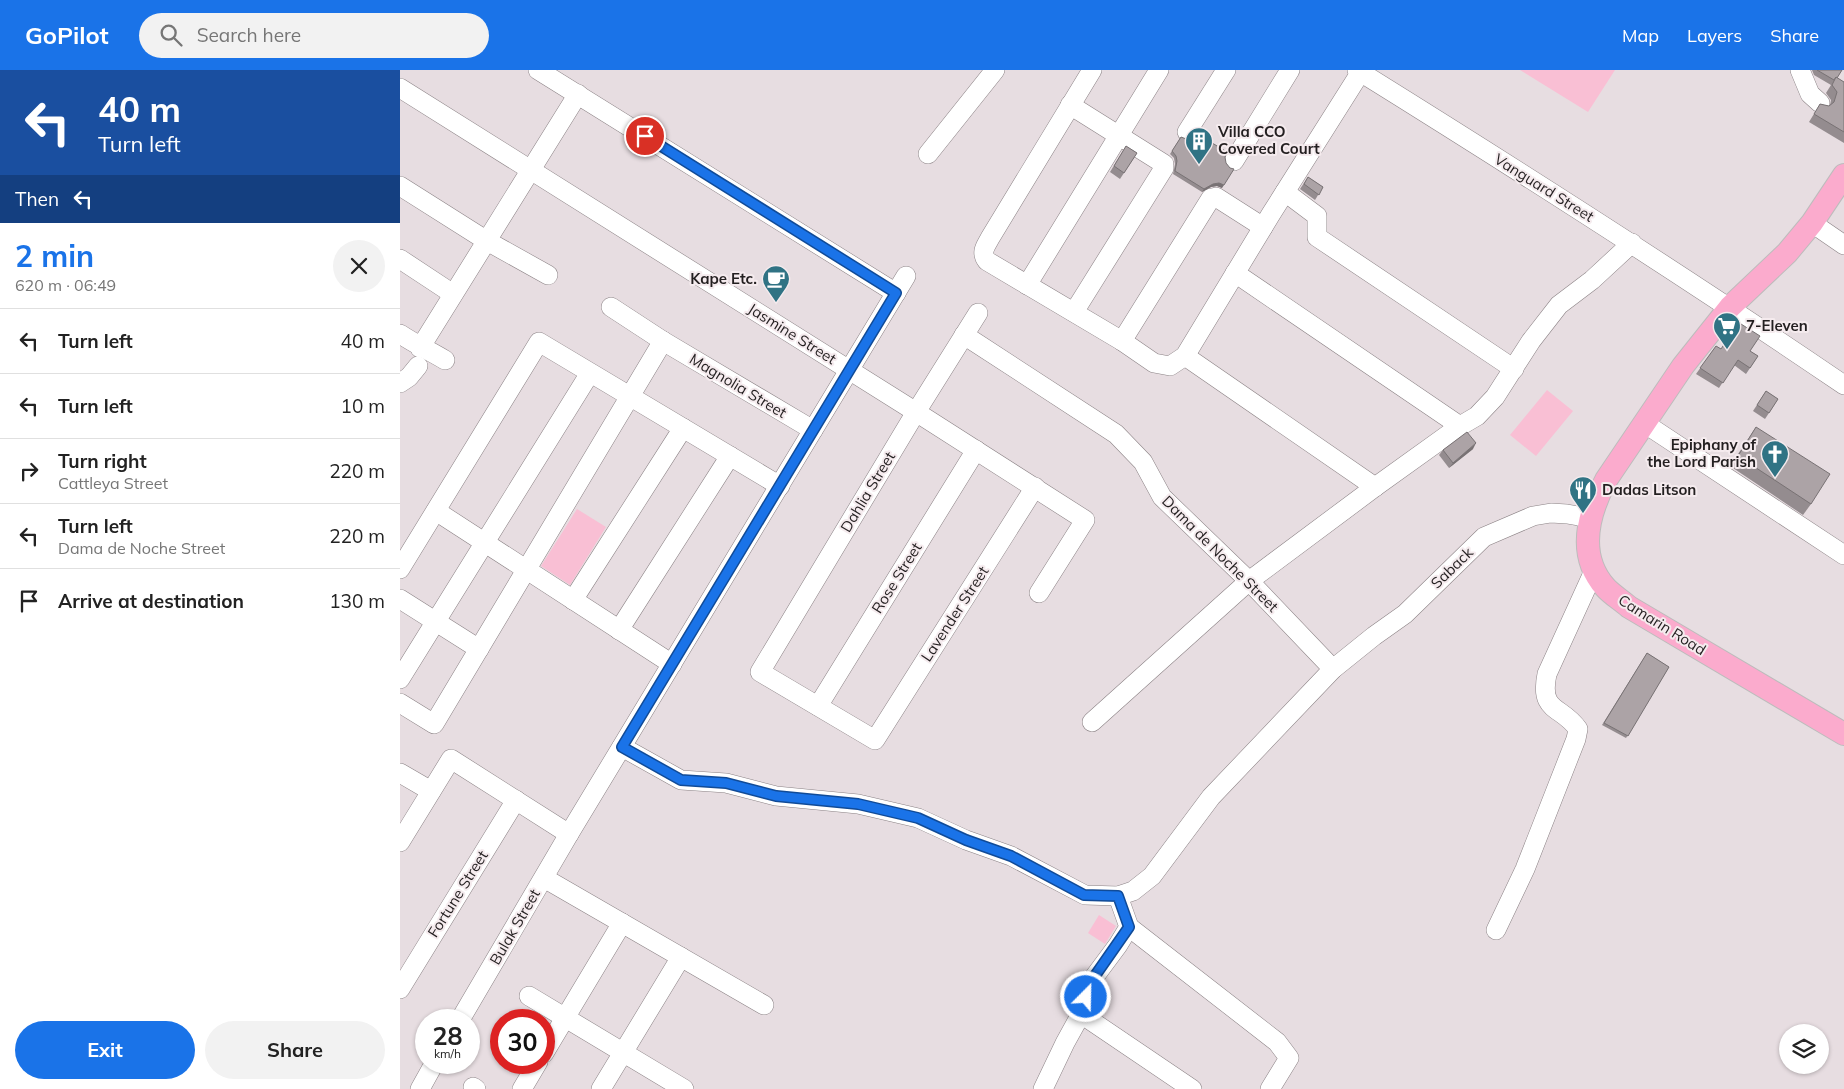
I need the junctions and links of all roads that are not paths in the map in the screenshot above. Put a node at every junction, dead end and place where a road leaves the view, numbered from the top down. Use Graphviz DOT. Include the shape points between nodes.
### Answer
graph roads {
  1 [pos="538,70"];
  2 [pos="995,70"];
  3 [pos="1092,70"];
  4 [pos="1159,70"];
  5 [pos="1226,70"];
  6 [pos="1290,70"];
  7 [pos="1800,70"];
  8 [pos="1360,71"];
  9 [pos="400,88"];
  10 [pos="578,94"];
  11 [pos="1820,103"];
  12 [pos="1070,105"];
  13 [pos="1187,132"];
  14 [pos="1119,136"];
  15 [pos="928,154"];
  16 [pos="1234,161"];
  17 [pos="532,169"];
  18 [pos="1844,175"];
  19 [pos="400,186"];
  20 [pos="1285,192"];
  21 [pos="1812,223"];
  22 [pos="1263,227"];
  23 [pos="488,241"];
  24 [pos="1632,243"];
  25 [pos="1844,245"];
  26 [pos="400,259"];
  27 [pos="1235,274"];
  28 [pos="548,275"];
  29 [pos="906,276"];
  30 [pos="1027,285"];
  31 [pos="896,293"];
  32 [pos="453,294"];
  33 [pos="611,307"];
  34 [pos="1730,307"];
  35 [pos="1074,312"];
  36 [pos="978,313"];
  37 [pos="400,334"];
  38 [pos="964,335"];
  39 [pos="663,341"];
  40 [pos="1122,342"];
  41 [pos="1185,356"];
  42 [pos="419,357"];
  43 [pos="445,360"];
  44 [pos="1514,369"];
  45 [pos="849,371"];
  46 [pos="590,372"];
  47 [pos="400,383"];
  48 [pos="1844,385"];
  49 [pos="630,396"];
  50 [pos="916,412"];
  51 [pos="1644,423"];
  52 [pos="1460,426"];
  53 [pos="683,428"];
  54 [pos="813,430"];
  55 [pos="976,450"];
  56 [pos="730,456"];
  57 [pos="780,486"];
  58 [pos="1375,487"];
  59 [pos="1035,488"];
  60 [pos="436,511"];
  61 [pos="1590,518"];
  62 [pos="484,542"];
  63 [pos="1844,555"];
  64 [pos="400,569"];
  65 [pos="526,570"];
  66 [pos="1594,571"];
  67 [pos="1249,582"];
  68 [pos="1039,593"];
  69 [pos="400,599"];
  70 [pos="573,600"];
  71 [pos="435,622"];
  72 [pos="619,630"];
  73 [pos="478,650"];
  74 [pos="672,664"];
  75 [pos="1333,669"];
  76 [pos="400,679"];
  77 [pos="400,703"];
  78 [pos="818,706"];
  79 [pos="1092,722"];
  80 [pos="1844,734"];
  81 [pos="622,747"];
  82 [pos="400,773"];
  83 [pos="431,791"];
  84 [pos="516,800"];
  85 [pos="569,834"];
  86 [pos="400,842"];
  87 [pos="544,878"];
  88 [pos="1118,896"];
  89 [pos="622,923"];
  90 [pos="1129,927"];
  91 [pos="1496,930"];
  92 [pos="681,957"];
  93 [pos="400,989"];
  94 [pos="529,996"];
  95 [pos="764,1004"];
  96 [pos="467,1009"];
  97 [pos="1081,1014"];
  98 [pos="565,1018"];
  99 [pos="555,1035"];
  100 [pos="623,1053"];
  101 [pos="428,1074"];
  102 [pos="531,1074"];
  103 [pos="672,1086"];
  104 [pos="420,1089"];
  105 [pos="522,1089"];
  106 [pos="601,1089"];
  107 [pos="1043,1089"];
  108 [pos="1192,1089"];
  109 [pos="1270,1089"];
  1 -- 10 [label="street"];
  2 -- 15 [label="street"];
  3 -- 12 [label="street"];
  4 -- 14 [label="street"];
  5 -- 13 [label="street"];
  6 -- 16 [label="street"];
  7 -- 11 [label="street" via="1810,94"];
  8 -- 20 [label="street"];
  8 -- 24 [label="street, Vanguard Street"];
  9 -- 17 [label="street, Jasmine Street"];
  10 -- 17 [label="street"];
  10 -- 31 [label="street"];
  12 -- 14 [label="street"];
  12 -- 30 [label="street" via="984,250 983,256 987,261"];
  14 -- 30 [label="street"];
  14 -- 35 [label="street" via="1164,166"];
  17 -- 23 [label="street"];
  17 -- 45 [label="street, Jasmine Street"];
  18 -- 21 [label="main road, Camarin Road"];
  19 -- 23 [label="street"];
  20 -- 22 [label="street"];
  20 -- 44 [label="street" via="1317,216 1318,237"];
  21 -- 25 [label="street"];
  21 -- 34 [label="main road, Camarin Road" via="1787,253"];
  22 -- 27 [label="street"];
  22 -- 40 [label="street" via="1214,198"];
  23 -- 28 [label="street"];
  23 -- 32 [label="street"];
  24 -- 34 [label="street, Vanguard Street"];
  24 -- 44 [label="street" via="1559,305"];
  26 -- 32 [label="street"];
  27 -- 41 [label="street"];
  27 -- 52 [label="street"];
  29 -- 31 [label="street, Bulak Street"];
  30 -- 35 [label="street"];
  31 -- 45 [label="street, Bulak Street"];
  32 -- 42 [label="street"];
  33 -- 39 [label="street, Magnolia Street"];
  34 -- 48 [label="street, Vanguard Street"];
  34 -- 51 [label="main road, Camarin Road" via="1683,366"];
  35 -- 40 [label="street"];
  36 -- 38 [label="street, Dahlia Street"];
  37 -- 42 [label="street"];
  38 -- 50 [label="street, Dahlia Street"];
  38 -- 67 [label="street, Dama de Noche Street" via="1116,434 1143,462 1162,497"];
  39 -- 49 [label="street"];
  39 -- 54 [label="street, Magnolia Street"];
  40 -- 41 [label="street" via="1154,363 1170,366"];
  41 -- 58 [label="street"];
  42 -- 43 [label="street" via="428,350"];
  42 -- 47 [label="street" via="409,376"];
  44 -- 52 [label="street" via="1496,397 1477,416"];
  45 -- 50 [label="street, Jasmine Street"];
  45 -- 54 [label="street, Bulak Street"];
  46 -- 49 [label="street"];
  46 -- 60 [label="street" via="539,342"];
  46 -- 62 [label="street"];
  49 -- 53 [label="street"];
  49 -- 65 [label="street"];
  50 -- 55 [label="street, Jasmine Street"];
  50 -- 78 [label="street, Dahlia Street" via="760,672"];
  51 -- 61 [label="main road, Camarin Road" via="1606,480"];
  51 -- 63 [label="street"];
  52 -- 58 [label="street"];
  53 -- 56 [label="street"];
  53 -- 70 [label="street"];
  54 -- 57 [label="street, Bulak Street"];
  55 -- 59 [label="street, Jasmine Street"];
  55 -- 78 [label="street, Rose Street"];
  56 -- 57 [label="street"];
  56 -- 72 [label="street"];
  57 -- 74 [label="street, Bulak Street"];
  58 -- 67 [label="street"];
  59 -- 68 [label="street, Jasmine Street" via="1085,520"];
  59 -- 78 [label="street, Lavender Street" via="875,740"];
  60 -- 62 [label="street"];
  60 -- 64 [label="street"];
  61 -- 66 [label="main road, Camarin Road" via="1588,555"];
  61 -- 75 [label="street, Saback" via="1551,513 1533,516 1484,537 1405,614"];
  62 -- 65 [label="street"];
  62 -- 71 [label="street"];
  65 -- 70 [label="street"];
  65 -- 73 [label="street"];
  66 -- 80 [label="main road, Camarin Road" via="1604,586 1629,607"];
  66 -- 91 [label="street" via="1547,674 1544,688 1546,700 1578,729 1576,738 1525,869"];
  67 -- 75 [label="street, Dama de Noche Street"];
  67 -- 79 [label="street"];
  69 -- 71 [label="street"];
  70 -- 72 [label="street"];
  71 -- 73 [label="street"];
  71 -- 76 [label="street"];
  72 -- 74 [label="street"];
  73 -- 77 [label="street" via="434,724"];
  74 -- 81 [label="street, Bulak Street"];
  75 -- 88 [label="street, Saback" via="1211,797 1152,876 1133,891"];
  81 -- 85 [label="street, Bulak Street"];
  81 -- 88 [label="street" via="681,780 726,783 776,796 858,804 918,818 1011,856 1084,895"];
  82 -- 83 [label="street"];
  83 -- 84 [label="street" via="452,759"];
  83 -- 86 [label="street"];
  84 -- 85 [label="street"];
  84 -- 93 [label="street, Fortune Street"];
  85 -- 87 [label="street, Bulak Street"];
  87 -- 89 [label="street"];
  87 -- 96 [label="street, Bulak Street"];
  88 -- 90 [label="street"];
  89 -- 92 [label="street"];
  89 -- 98 [label="street"];
  90 -- 97 [label="street" via="1092,980"];
  90 -- 109 [label="street" via="1277,1042 1290,1058"];
  92 -- 95 [label="street"];
  92 -- 100 [label="street"];
  94 -- 98 [label="street"];
  97 -- 107 [label="street"];
  97 -- 108 [label="street"];
  98 -- 99 [label="street"];
  98 -- 100 [label="street"];
  100 -- 103 [label="street"];
  100 -- 106 [label="street"];
  101 -- 104 [label="street"];
  102 -- 105 [label="street"];
}
